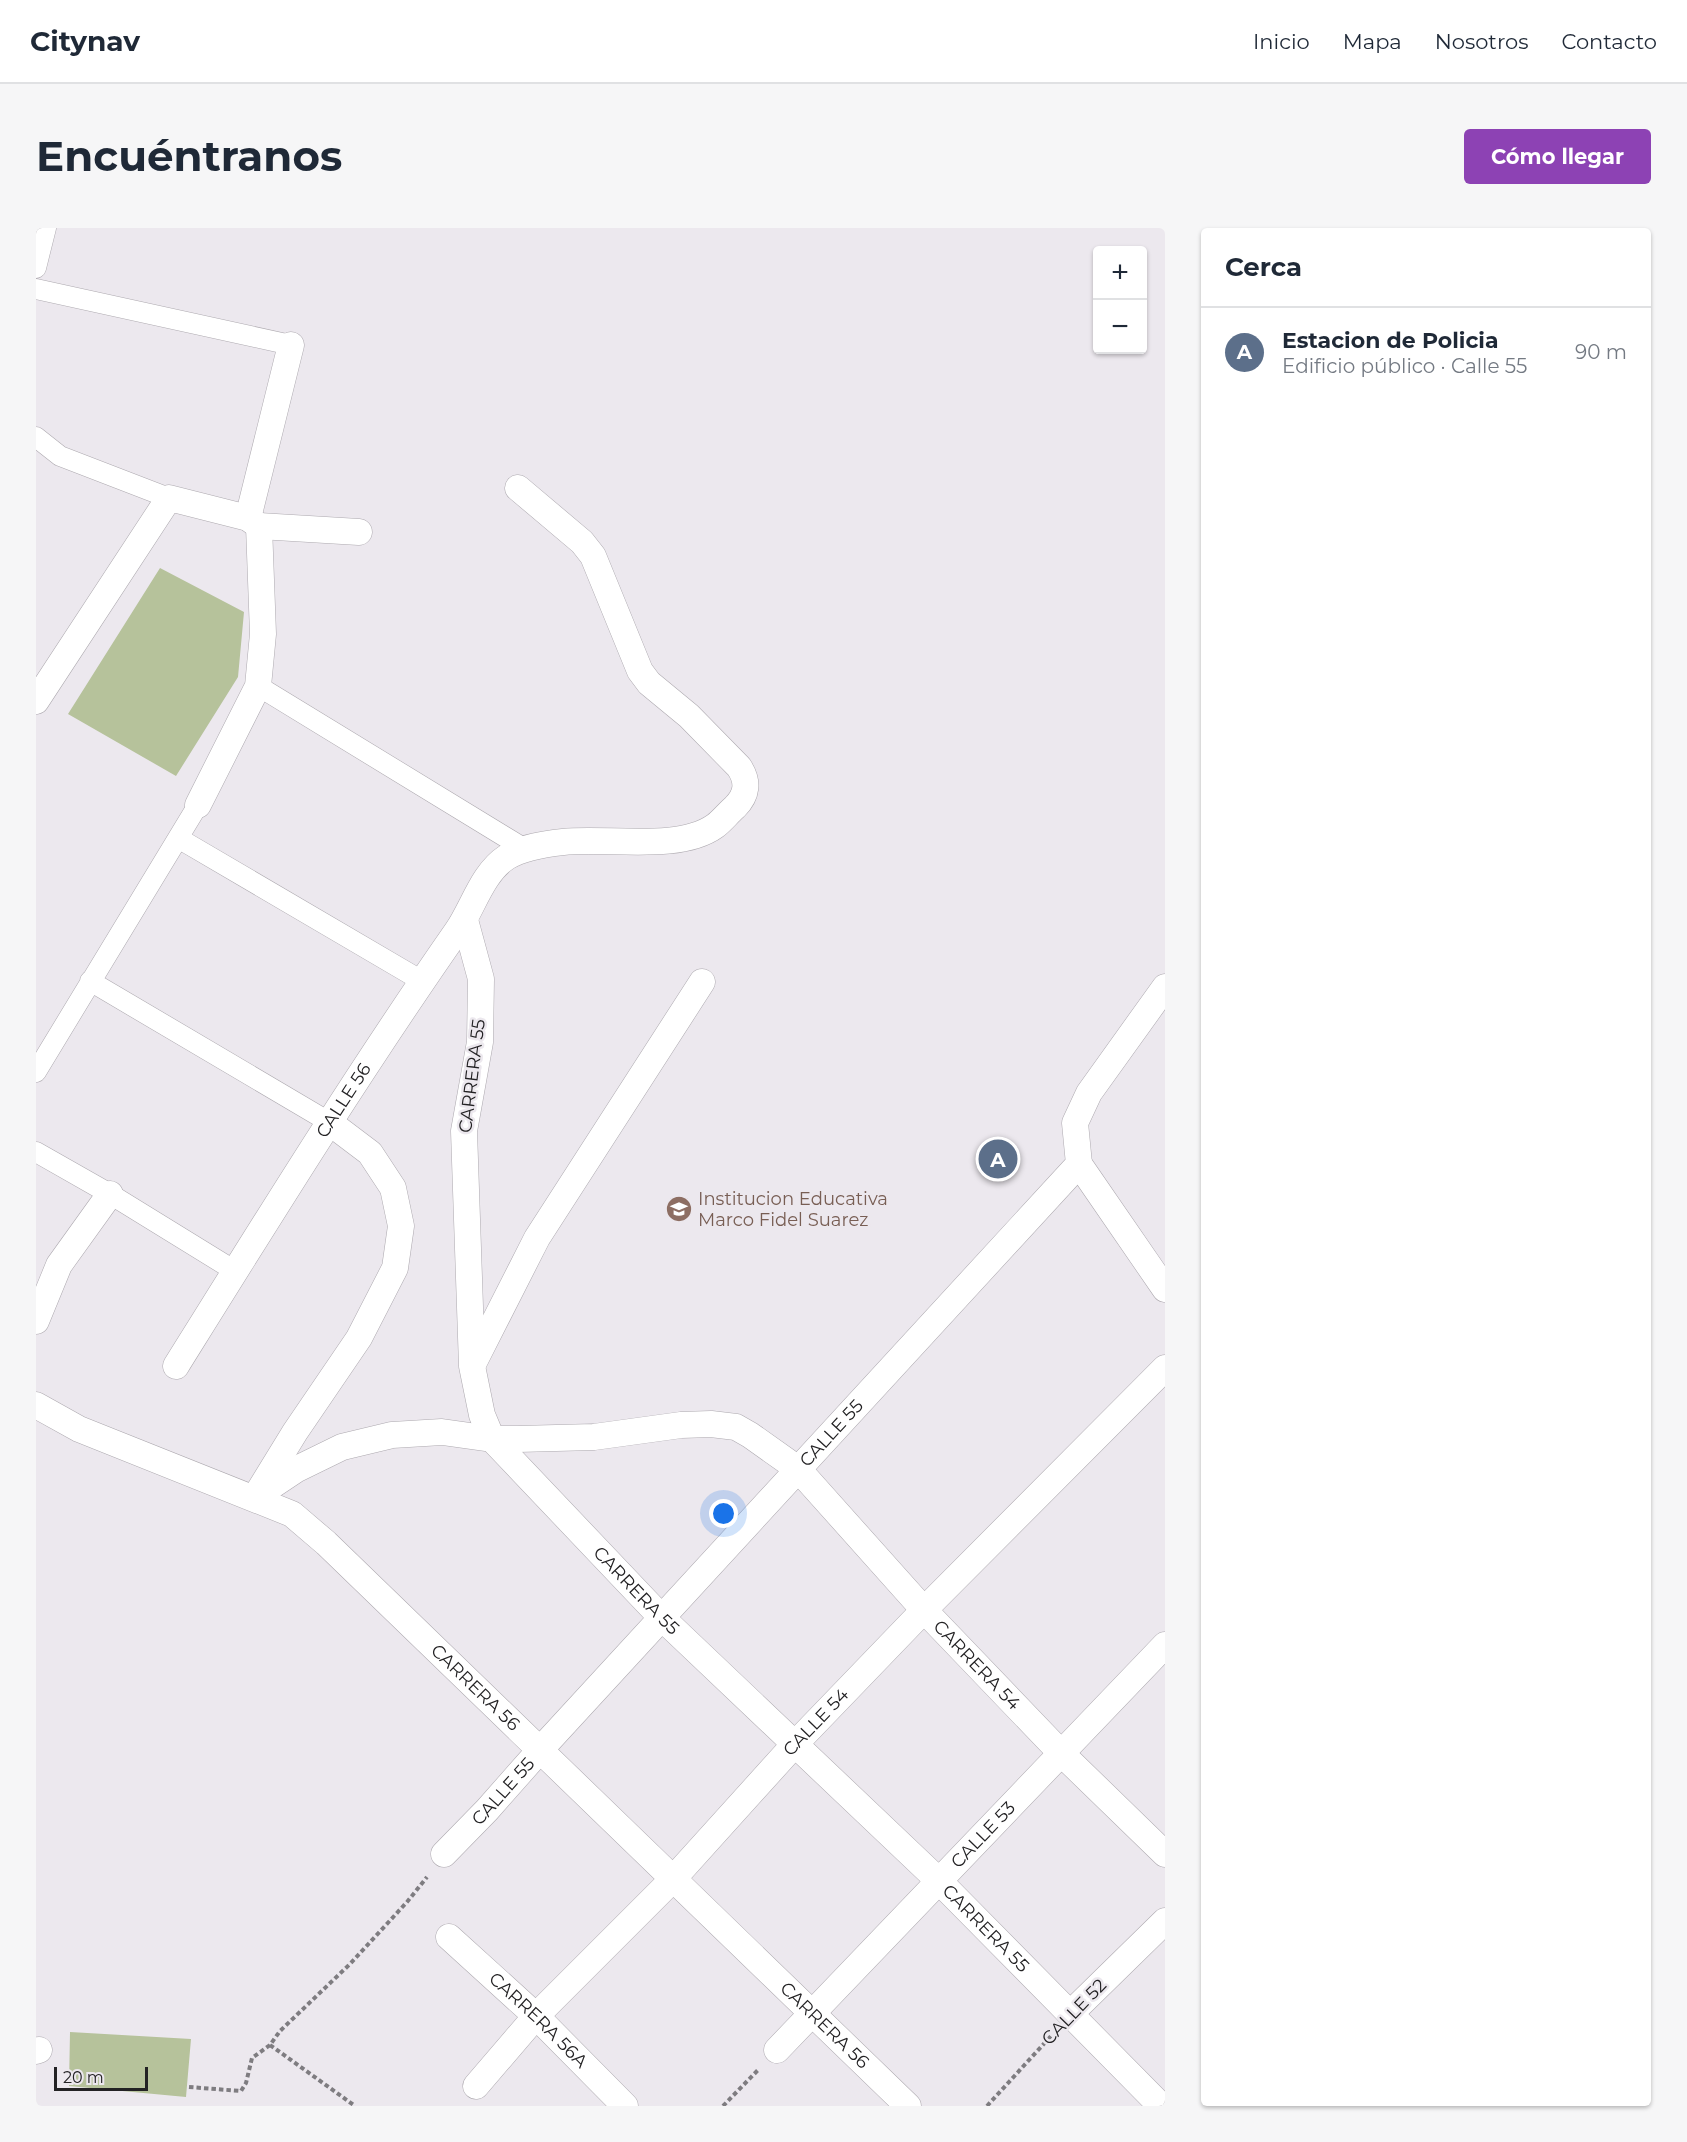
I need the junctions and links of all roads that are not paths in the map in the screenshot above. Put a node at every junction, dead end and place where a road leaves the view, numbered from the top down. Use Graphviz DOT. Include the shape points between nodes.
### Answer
graph roads {
  1 [pos="46,228"];
  2 [pos="36,268"];
  3 [pos="36,289"];
  4 [pos="291,345"];
  5 [pos="36,437"];
  6 [pos="518,488"];
  7 [pos="169,498"];
  8 [pos="253,522"];
  9 [pos="359,532"];
  10 [pos="258,686"];
  11 [pos="36,701"];
  12 [pos="198,805"];
  13 [pos="178,838"];
  14 [pos="525,849"];
  15 [pos="465,920"];
  16 [pos="90,981"];
  17 [pos="422,981"];
  18 [pos="702,982"];
  19 [pos="1165,987"];
  20 [pos="36,1072"];
  21 [pos="329,1122"];
  22 [pos="36,1152"];
  23 [pos="1079,1164"];
  24 [pos="110,1194"];
  25 [pos="235,1271"];
  26 [pos="1165,1289"];
  27 [pos="36,1321"];
  28 [pos="176,1366"];
  29 [pos="472,1366"];
  30 [pos="1165,1368"];
  31 [pos="36,1405"];
  32 [pos="492,1439"];
  33 [pos="798,1469"];
  34 [pos="255,1497"];
  35 [pos="924,1610"];
  36 [pos="661,1617"];
  37 [pos="1165,1645"];
  38 [pos="794,1745"];
  39 [pos="540,1750"];
  40 [pos="1062,1754"];
  41 [pos="444,1854"];
  42 [pos="1165,1854"];
  43 [pos="673,1879"];
  44 [pos="938,1880"];
  45 [pos="1165,1922"];
  46 [pos="449,1937"];
  47 [pos="811,2013"];
  48 [pos="1071,2013"];
  49 [pos="536,2016"];
  50 [pos="777,2050"];
  51 [pos="476,2086"];
  52 [pos="625,2106"];
  53 [pos="908,2106"];
  54 [pos="1161,2106"];
  1 -- 2 [label="street"];
  3 -- 4 [label="street"];
  4 -- 8 [label="street"];
  5 -- 7 [label="street" via="60,456"];
  6 -- 14 [label="street, CALLE 56" via="582,542 592,556 640,671 739,767 746,783 742,800 715,826 698,835 643,842 566,842"];
  7 -- 8 [label="street"];
  7 -- 11 [label="street"];
  8 -- 9 [label="street"];
  8 -- 10 [label="street" via="263,634"];
  10 -- 12 [label="street"];
  10 -- 14 [label="street"];
  12 -- 13 [label="street"];
  13 -- 16 [label="street"];
  13 -- 17 [label="street"];
  14 -- 15 [label="street, CALLE 56" via="492,869"];
  15 -- 17 [label="street, CALLE 56"];
  15 -- 29 [label="street, CARRERA 55" via="481,979 480,1042 464,1131"];
  16 -- 20 [label="street"];
  16 -- 21 [label="street"];
  17 -- 21 [label="street, CALLE 56"];
  18 -- 29 [label="street" via="537,1238"];
  19 -- 23 [label="street" via="1089,1093 1075,1123"];
  21 -- 25 [label="street, CALLE 56"];
  21 -- 34 [label="street" via="370,1153 393,1188 401,1226 395,1268 359,1338"];
  22 -- 24 [label="street"];
  23 -- 26 [label="street"];
  23 -- 33 [label="street, CALLE 55"];
  24 -- 25 [label="street"];
  24 -- 27 [label="street" via="59,1264"];
  25 -- 28 [label="street, CALLE 56"];
  29 -- 32 [label="street, CARRERA 55" via="482,1415"];
  30 -- 35 [label="street, CALLE 54"];
  31 -- 34 [label="street, CARRERA 56" via="99,1437"];
  32 -- 33 [label="street, CARRERA 54" via="594,1437 711,1424 736,1427"];
  32 -- 34 [label="street, CARRERA 54" via="442,1432 392,1435 342,1447 297,1469"];
  32 -- 36 [label="street, CARRERA 55"];
  33 -- 35 [label="street, CARRERA 54"];
  33 -- 36 [label="street, CALLE 55"];
  34 -- 39 [label="street, CARRERA 56" via="292,1514 326,1542"];
  35 -- 38 [label="street, CALLE 54"];
  35 -- 40 [label="street, CARRERA 54"];
  36 -- 38 [label="street, CARRERA 55"];
  36 -- 39 [label="street, CALLE 55"];
  37 -- 40 [label="street, CALLE 53"];
  38 -- 43 [label="street, CALLE 54"];
  38 -- 44 [label="street, CARRERA 55"];
  39 -- 41 [label="street, CALLE 55"];
  39 -- 43 [label="street, CARRERA 56"];
  40 -- 42 [label="street, CARRERA 54"];
  40 -- 44 [label="street, CALLE 53"];
  43 -- 47 [label="street, CARRERA 56"];
  43 -- 49 [label="street, CALLE 54"];
  44 -- 47 [label="street, CALLE 53"];
  44 -- 48 [label="street, CARRERA 55"];
  45 -- 48 [label="street, CALLE 52"];
  46 -- 49 [label="street, CARRERA 56A"];
  47 -- 50 [label="street, CALLE 53"];
  47 -- 53 [label="street, CARRERA 56"];
  48 -- 54 [label="street, CARRERA 55"];
  49 -- 51 [label="street, CALLE 54"];
  49 -- 52 [label="street, CARRERA 56A"];
}
